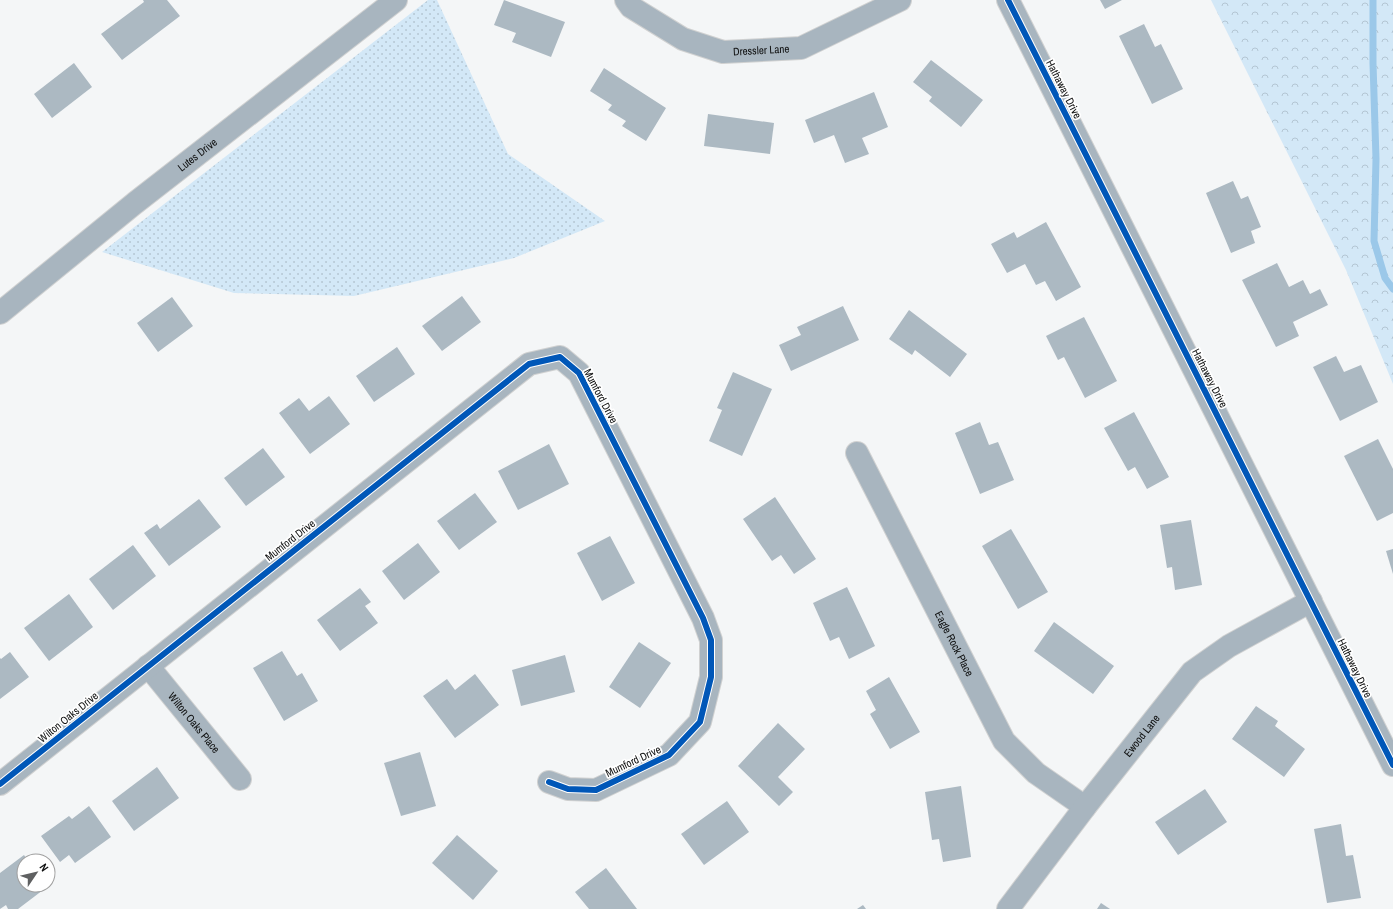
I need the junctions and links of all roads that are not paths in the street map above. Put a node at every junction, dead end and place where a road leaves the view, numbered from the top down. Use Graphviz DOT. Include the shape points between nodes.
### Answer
graph roads {
  1 [pos="396,0"];
  2 [pos="626,0"];
  3 [pos="900,0"];
  4 [pos="1008,0"];
  5 [pos="0,313"];
  6 [pos="857,453"];
  7 [pos="1311,601"];
  8 [pos="148,666"];
  9 [pos="1393,765"];
  10 [pos="240,779"];
  11 [pos="549,782"];
  12 [pos="0,784"];
  13 [pos="1085,807"];
  14 [pos="1008,909"];
  1 -- 5 [label="street, Lutes Drive" via="135,203"];
  2 -- 3 [label="street, Dressler Lane" via="631,7 683,39 722,52 801,48"];
  4 -- 7 [label="street, Hathaway Drive"];
  6 -- 13 [label="street, Eagle Rock Place" via="1004,741 1036,773"];
  7 -- 9 [label="street, Hathaway Drive"];
  7 -- 13 [label="street, Ewood Lane" via="1229,646 1192,672"];
  8 -- 10 [label="street, Wilton Oaks Place"];
  8 -- 11 [label="street, Mumford Drive" via="529,364 560,357 579,372 702,618 711,640 711,677 700,722 669,755 596,790 568,789"];
  8 -- 12 [label="street, Wilton Oaks Drive"];
  13 -- 14 [label="street, Ewood Lane"];
}
